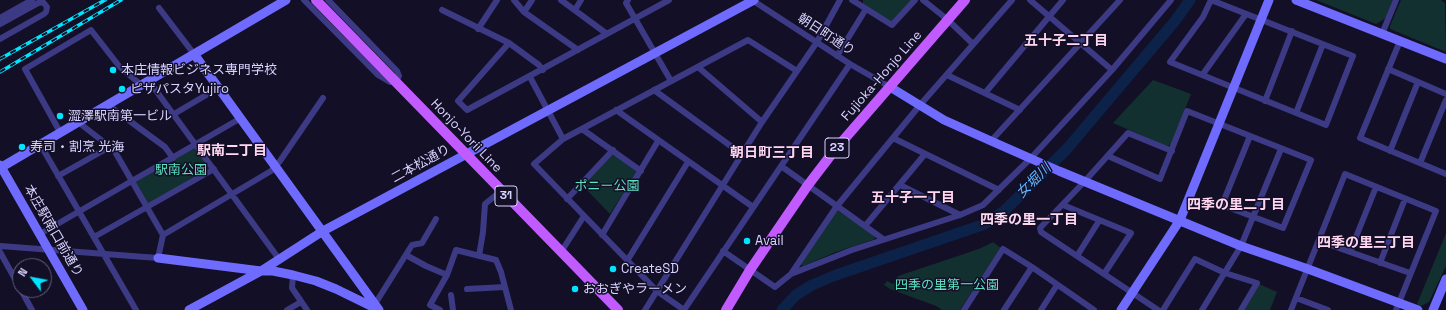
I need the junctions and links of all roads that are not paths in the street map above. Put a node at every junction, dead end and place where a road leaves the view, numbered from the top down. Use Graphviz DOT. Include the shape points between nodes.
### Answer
graph roads {
  1 [pos="32,0"];
  2 [pos="286,0"];
  3 [pos="304,0"];
  4 [pos="316,0"];
  5 [pos="328,0"];
  6 [pos="497,0"];
  7 [pos="514,0"];
  8 [pos="532,0"];
  9 [pos="560,0"];
  10 [pos="581,0"];
  11 [pos="628,0"];
  12 [pos="669,0"];
  13 [pos="753,0"];
  14 [pos="840,0"];
  15 [pos="915,0"];
  16 [pos="924,0"];
  17 [pos="965,0"];
  18 [pos="1012,0"];
  19 [pos="1030,0"];
  20 [pos="1063,0"];
  21 [pos="1120,0"];
  22 [pos="1171,0"];
  23 [pos="1269,0"];
  24 [pos="1296,0"];
  25 [pos="1396,0"];
  26 [pos="856,1"];
  27 [pos="159,8"];
  28 [pos="866,9"];
  29 [pos="442,10"];
  30 [pos="575,10"];
  31 [pos="524,12"];
  32 [pos="1246,14"];
  33 [pos="1050,16"];
  34 [pos="0,18"];
  35 [pos="635,18"];
  36 [pos="948,20"];
  37 [pos="1262,20"];
  38 [pos="0,24"];
  39 [pos="478,29"];
  40 [pos="1292,31"];
  41 [pos="608,34"];
  42 [pos="1382,34"];
  43 [pos="0,39"];
  44 [pos="1400,41"];
  45 [pos="817,42"];
  46 [pos="509,43"];
  47 [pos="1081,43"];
  48 [pos="973,44"];
  49 [pos="1323,44"];
  50 [pos="578,50"];
  51 [pos="654,52"];
  52 [pos="194,54"];
  53 [pos="837,56"];
  54 [pos="1446,59"];
  55 [pos="850,64"];
  56 [pos="698,67"];
  57 [pos="1388,69"];
  58 [pos="543,70"];
  59 [pos="1112,70"];
  60 [pos="797,71"];
  61 [pos="947,74"];
  62 [pos="1203,74"];
  63 [pos="530,77"];
  64 [pos="670,81"];
  65 [pos="396,82"];
  66 [pos="1418,82"];
  67 [pos="145,83"];
  68 [pos="890,87"];
  69 [pos="218,88"];
  70 [pos="1233,88"];
  71 [pos="654,90"];
  72 [pos="985,93"];
  73 [pos="1446,94"];
  74 [pos="323,98"];
  75 [pos="1446,100"];
  76 [pos="1265,101"];
  77 [pos="108,105"];
  78 [pos="920,105"];
  79 [pos="548,110"];
  80 [pos="616,110"];
  81 [pos="1020,110"];
  82 [pos="1296,113"];
  83 [pos="174,114"];
  84 [pos="241,118"];
  85 [pos="78,122"];
  86 [pos="762,122"];
  87 [pos="1219,124"];
  88 [pos="582,129"];
  89 [pos="60,132"];
  90 [pos="1250,136"];
  91 [pos="893,138"];
  92 [pos="563,139"];
  93 [pos="658,141"];
  94 [pos="991,142"];
  95 [pos="40,144"];
  96 [pos="108,145"];
  97 [pos="195,145"];
  98 [pos="1281,149"];
  99 [pos="613,150"];
  100 [pos="1172,151"];
  101 [pos="1390,151"];
  102 [pos="466,154"];
  103 [pos="925,154"];
  104 [pos="743,155"];
  105 [pos="1108,156"];
  106 [pos="173,158"];
  107 [pos="1032,159"];
  108 [pos="688,162"];
  109 [pos="1420,163"];
  110 [pos="0,166"];
  111 [pos="781,166"];
  112 [pos="275,167"];
  113 [pos="214,169"];
  114 [pos="640,171"];
  115 [pos="1446,174"];
  116 [pos="58,176"];
  117 [pos="1086,181"];
  118 [pos="132,182"];
  119 [pos="808,185"];
  120 [pos="900,185"];
  121 [pos="722,187"];
  122 [pos="1376,187"];
  123 [pos="999,190"];
  124 [pos="501,191"];
  125 [pos="232,194"];
  126 [pos="567,199"];
  127 [pos="1405,199"];
  128 [pos="1063,205"];
  129 [pos="837,206"];
  130 [pos="146,207"];
  131 [pos="753,207"];
  132 [pos="78,212"];
  133 [pos="960,215"];
  134 [pos="584,216"];
  135 [pos="1254,217"];
  136 [pos="436,219"];
  137 [pos="1180,220"];
  138 [pos="1099,221"];
  139 [pos="865,226"];
  140 [pos="323,231"];
  141 [pos="40,234"];
  142 [pos="602,234"];
  143 [pos="163,235"];
  144 [pos="94,237"];
  145 [pos="883,239"];
  146 [pos="1319,241"];
  147 [pos="0,246"];
  148 [pos="1241,246"];
  149 [pos="48,250"];
  150 [pos="723,251"];
  151 [pos="0,252"];
  152 [pos="561,252"];
  153 [pos="1350,252"];
  154 [pos="104,254"];
  155 [pos="406,255"];
  156 [pos="479,256"];
  157 [pos="1077,256"];
  158 [pos="158,258"];
  159 [pos="279,259"];
  160 [pos="627,261"];
  161 [pos="1380,263"];
  162 [pos="1032,267"];
  163 [pos="1308,269"];
  164 [pos="260,270"];
  165 [pos="750,270"];
  166 [pos="12,273"];
  167 [pos="1225,273"];
  168 [pos="1410,273"];
  169 [pos="447,274"];
  170 [pos="791,274"];
  171 [pos="1104,274"];
  172 [pos="293,275"];
  173 [pos="1446,279"];
  174 [pos="1057,285"];
  175 [pos="505,287"];
  176 [pos="467,289"];
  177 [pos="657,291"];
  178 [pos="1132,292"];
  179 [pos="451,295"];
  180 [pos="26,298"];
  181 [pos="1296,298"];
  182 [pos="302,302"];
  183 [pos="1084,303"];
  184 [pos="1397,306"];
  185 [pos="374,308"];
  186 [pos="32,310"];
  187 [pos="83,310"];
  188 [pos="136,310"];
  189 [pos="189,310"];
  190 [pos="286,310"];
  191 [pos="306,310"];
  192 [pos="440,310"];
  193 [pos="453,310"];
  194 [pos="511,310"];
  195 [pos="618,310"];
  196 [pos="645,310"];
  197 [pos="726,310"];
  198 [pos="964,310"];
  199 [pos="1004,310"];
  200 [pos="1041,310"];
  201 [pos="1080,310"];
  202 [pos="1094,310"];
  203 [pos="1121,310"];
  204 [pos="1158,310"];
  205 [pos="1163,310"];
  206 [pos="1202,310"];
  207 [pos="1241,310"];
  208 [pos="1291,310"];
  209 [pos="1326,310"];
  210 [pos="1418,310"];
  211 [pos="1433,310"];
  1 -- 34 [label="street"];
  2 -- 52 [label="street"];
  3 -- 65 [label="street" via="378,75 390,82"];
  4 -- 65 [label="main road, Honjo-Yorii Line / 31"];
  5 -- 65 [label="street" via="397,71 399,76"];
  6 -- 39 [label="street"];
  7 -- 31 [label="street"];
  8 -- 31 [label="street"];
  9 -- 30 [label="street"];
  10 -- 30 [label="street"];
  11 -- 35 [label="street" via="626,3"];
  12 -- 35 [label="street"];
  13 -- 45 [label="street, 朝日町通り"];
  13 -- 51 [label="street, 二本松通り"];
  14 -- 45 [label="street"];
  15 -- 28 [label="street" via="892,25"];
  16 -- 36 [label="street"];
  17 -- 36 [label="main road, Fujioka-Honjo Line / 23"];
  18 -- 48 [label="street"];
  19 -- 33 [label="street"];
  20 -- 33 [label="street"];
  21 -- 47 [label="street"];
  22 -- 59 [label="street"];
  23 -- 37 [label="street"];
  24 -- 42 [label="street"];
  25 -- 42 [label="street"];
  26 -- 28 [label="street"];
  27 -- 52 [label="street"];
  28 -- 53 [label="street"];
  29 -- 39 [label="street"];
  30 -- 41 [label="street"];
  31 -- 50 [label="street"];
  32 -- 37 [label="street"];
  32 -- 62 [label="street"];
  32 -- 62 [label="street" via="1211,0 1203,17 1170,62"];
  33 -- 47 [label="street"];
  33 -- 72 [label="street"];
  35 -- 41 [label="street"];
  35 -- 51 [label="street"];
  36 -- 48 [label="street"];
  36 -- 68 [label="main road, Fujioka-Honjo Line / 23"];
  37 -- 40 [label="street"];
  37 -- 70 [label="street"];
  38 -- 43 [label="street" via="38,3 43,2 48,10"];
  39 -- 46 [label="street"];
  40 -- 49 [label="street"];
  40 -- 76 [label="street"];
  41 -- 50 [label="street"];
  42 -- 44 [label="street"];
  44 -- 54 [label="street"];
  44 -- 57 [label="street"];
  45 -- 53 [label="street, 朝日町通り"];
  45 -- 60 [label="street"];
  46 -- 58 [label="street"];
  46 -- 63 [label="street" via="458,101 467,110"];
  47 -- 59 [label="street"];
  47 -- 81 [label="street"];
  48 -- 61 [label="street"];
  49 -- 82 [label="street"];
  49 -- 82 [label="street" via="1353,56 1348,70 1326,125"];
  50 -- 58 [label="street"];
  51 -- 64 [label="street"];
  51 -- 79 [label="street, 二本松通り"];
  52 -- 67 [label="street"];
  52 -- 69 [label="street"];
  53 -- 55 [label="street, 朝日町通り"];
  55 -- 68 [label="street, 朝日町通り"];
  55 -- 111 [label="street"];
  56 -- 60 [label="street" via="748,40"];
  56 -- 64 [label="street"];
  56 -- 86 [label="street"];
  57 -- 66 [label="street"];
  57 -- 101 [label="street" via="1360,138"];
  58 -- 63 [label="street"];
  59 -- 107 [label="street"];
  60 -- 86 [label="street"];
  61 -- 72 [label="street"];
  61 -- 78 [label="street"];
  62 -- 70 [label="street"];
  63 -- 79 [label="street"];
  64 -- 71 [label="street"];
  65 -- 102 [label="main road, Honjo-Yorii Line / 31"];
  66 -- 73 [label="street"];
  66 -- 101 [label="street"];
  67 -- 77 [label="street"];
  67 -- 83 [label="street"];
  67 -- 89 [label="street" via="119,66 91,30 25,69"];
  68 -- 78 [label="street"];
  68 -- 119 [label="main road, Fujioka-Honjo Line / 23"];
  69 -- 83 [label="street"];
  69 -- 84 [label="street"];
  70 -- 76 [label="street"];
  70 -- 87 [label="street"];
  71 -- 80 [label="street"];
  71 -- 104 [label="street"];
  72 -- 81 [label="street"];
  74 -- 112 [label="street"];
  75 -- 109 [label="street"];
  76 -- 82 [label="street"];
  77 -- 85 [label="street"];
  77 -- 106 [label="street" via="165,147"];
  78 -- 91 [label="street"];
  78 -- 94 [label="street" via="944,120"];
  79 -- 92 [label="street"];
  79 -- 102 [label="street, 二本松通り"];
  80 -- 88 [label="street"];
  80 -- 93 [label="street"];
  81 -- 94 [label="street"];
  83 -- 97 [label="street"];
  84 -- 97 [label="street"];
  84 -- 112 [label="street"];
  85 -- 89 [label="street"];
  85 -- 96 [label="street"];
  86 -- 104 [label="street"];
  87 -- 90 [label="street"];
  87 -- 100 [label="street" via="1187,111"];
  87 -- 137 [label="street"];
  88 -- 92 [label="street"];
  88 -- 99 [label="street"];
  89 -- 95 [label="street"];
  90 -- 98 [label="street"];
  90 -- 135 [label="street" via="1222,205"];
  91 -- 103 [label="street"];
  91 -- 129 [label="street"];
  92 -- 126 [label="street" via="534,164"];
  93 -- 108 [label="street"];
  93 -- 114 [label="street"];
  94 -- 107 [label="street"];
  95 -- 110 [label="street"];
  95 -- 116 [label="street"];
  96 -- 116 [label="street" via="106,149"];
  96 -- 118 [label="street" via="114,150"];
  97 -- 106 [label="street"];
  97 -- 113 [label="street"];
  98 -- 135 [label="street"];
  98 -- 135 [label="street" via="1311,160 1283,228"];
  99 -- 114 [label="street"];
  99 -- 126 [label="street"];
  100 -- 105 [label="street" via="1128,133"];
  100 -- 105 [label="street" via="1160,179"];
  101 -- 109 [label="street"];
  102 -- 124 [label="main road, Honjo-Yorii Line / 31"];
  102 -- 140 [label="street, 二本松通り"];
  103 -- 120 [label="street"];
  103 -- 123 [label="street"];
  104 -- 121 [label="street"];
  105 -- 117 [label="street"];
  106 -- 118 [label="street"];
  107 -- 117 [label="street"];
  107 -- 123 [label="street"];
  108 -- 121 [label="street"];
  108 -- 160 [label="street"];
  109 -- 115 [label="street"];
  110 -- 141 [label="street, 本庄駅南口前通り"];
  111 -- 119 [label="street"];
  111 -- 131 [label="street"];
  112 -- 125 [label="street"];
  112 -- 140 [label="street"];
  113 -- 125 [label="street"];
  113 -- 130 [label="street"];
  114 -- 142 [label="street"];
  116 -- 132 [label="street"];
  117 -- 128 [label="street"];
  117 -- 137 [label="street"];
  118 -- 130 [label="street"];
  118 -- 132 [label="street"];
  119 -- 129 [label="street"];
  119 -- 165 [label="main road, Fujioka-Honjo Line / 23"];
  120 -- 133 [label="street"];
  120 -- 139 [label="street"];
  121 -- 131 [label="street"];
  121 -- 177 [label="street"];
  122 -- 127 [label="street"];
  122 -- 146 [label="street" via="1345,174"];
  122 -- 153 [label="street"];
  123 -- 133 [label="street" via="983,205"];
  124 -- 152 [label="main road, Honjo-Yorii Line / 31"];
  124 -- 156 [label="street" via="485,204 484,232"];
  125 -- 143 [label="street"];
  125 -- 159 [label="street"];
  126 -- 134 [label="street"];
  127 -- 161 [label="street"];
  127 -- 168 [label="street" via="1436,211"];
  128 -- 138 [label="street"];
  128 -- 157 [label="street" via="1040,228 1041,232"];
  129 -- 139 [label="street"];
  129 -- 170 [label="street"];
  130 -- 143 [label="street"];
  130 -- 144 [label="street"];
  131 -- 150 [label="street"];
  132 -- 141 [label="street"];
  132 -- 144 [label="street"];
  133 -- 145 [label="street"];
  134 -- 142 [label="street"];
  134 -- 152 [label="street"];
  135 -- 148 [label="street"];
  136 -- 155 [label="street" via="422,243 412,245"];
  137 -- 148 [label="street"];
  137 -- 178 [label="street"];
  138 -- 157 [label="street"];
  138 -- 171 [label="street" via="1131,233"];
  139 -- 145 [label="street"];
  140 -- 159 [label="street, 二本松通り"];
  140 -- 185 [label="street"];
  141 -- 149 [label="street, 本庄駅南口前通り"];
  142 -- 160 [label="street"];
  143 -- 158 [label="street"];
  144 -- 154 [label="street"];
  145 -- 170 [label="street"];
  146 -- 153 [label="street"];
  146 -- 163 [label="street"];
  147 -- 149 [label="street"];
  148 -- 163 [label="street"];
  148 -- 167 [label="street"];
  149 -- 154 [label="street"];
  149 -- 187 [label="street, 本庄駅南口前通り"];
  150 -- 165 [label="street"];
  150 -- 177 [label="street" via="684,310"];
  151 -- 166 [label="street"];
  152 -- 195 [label="main road, Honjo-Yorii Line / 31"];
  153 -- 161 [label="street"];
  154 -- 158 [label="street"];
  154 -- 188 [label="street"];
  155 -- 169 [label="street"];
  155 -- 185 [label="street"];
  156 -- 169 [label="street" via="456,250"];
  156 -- 175 [label="street" via="496,260"];
  157 -- 171 [label="street"];
  158 -- 164 [label="street"];
  159 -- 164 [label="street, 二本松通り"];
  160 -- 177 [label="street"];
  161 -- 168 [label="street"];
  162 -- 174 [label="street"];
  162 -- 198 [label="street" via="1003,249"];
  162 -- 199 [label="street"];
  163 -- 181 [label="street"];
  163 -- 184 [label="street"];
  164 -- 172 [label="street"];
  164 -- 189 [label="street, 二本松通り"];
  165 -- 170 [label="street" via="775,287"];
  165 -- 197 [label="main road, Fujioka-Honjo Line / 23"];
  167 -- 205 [label="street" via="1195,259"];
  167 -- 206 [label="street"];
  167 -- 207 [label="street" via="1257,283"];
  168 -- 184 [label="street"];
  169 -- 192 [label="street" via="430,305"];
  171 -- 178 [label="street"];
  172 -- 182 [label="street" via="292,288"];
  172 -- 185 [label="street" via="316,281"];
  173 -- 211 [label="street"];
  174 -- 183 [label="street"];
  174 -- 200 [label="street"];
  175 -- 176 [label="street"];
  175 -- 194 [label="street"];
  177 -- 196 [label="street"];
  178 -- 203 [label="street"];
  178 -- 204 [label="street"];
  179 -- 193 [label="street"];
  180 -- 186 [label="street"];
  181 -- 208 [label="street"];
  181 -- 209 [label="street"];
  182 -- 190 [label="street"];
  182 -- 191 [label="street"];
  183 -- 201 [label="street"];
  183 -- 202 [label="street"];
  184 -- 210 [label="street"];
}
